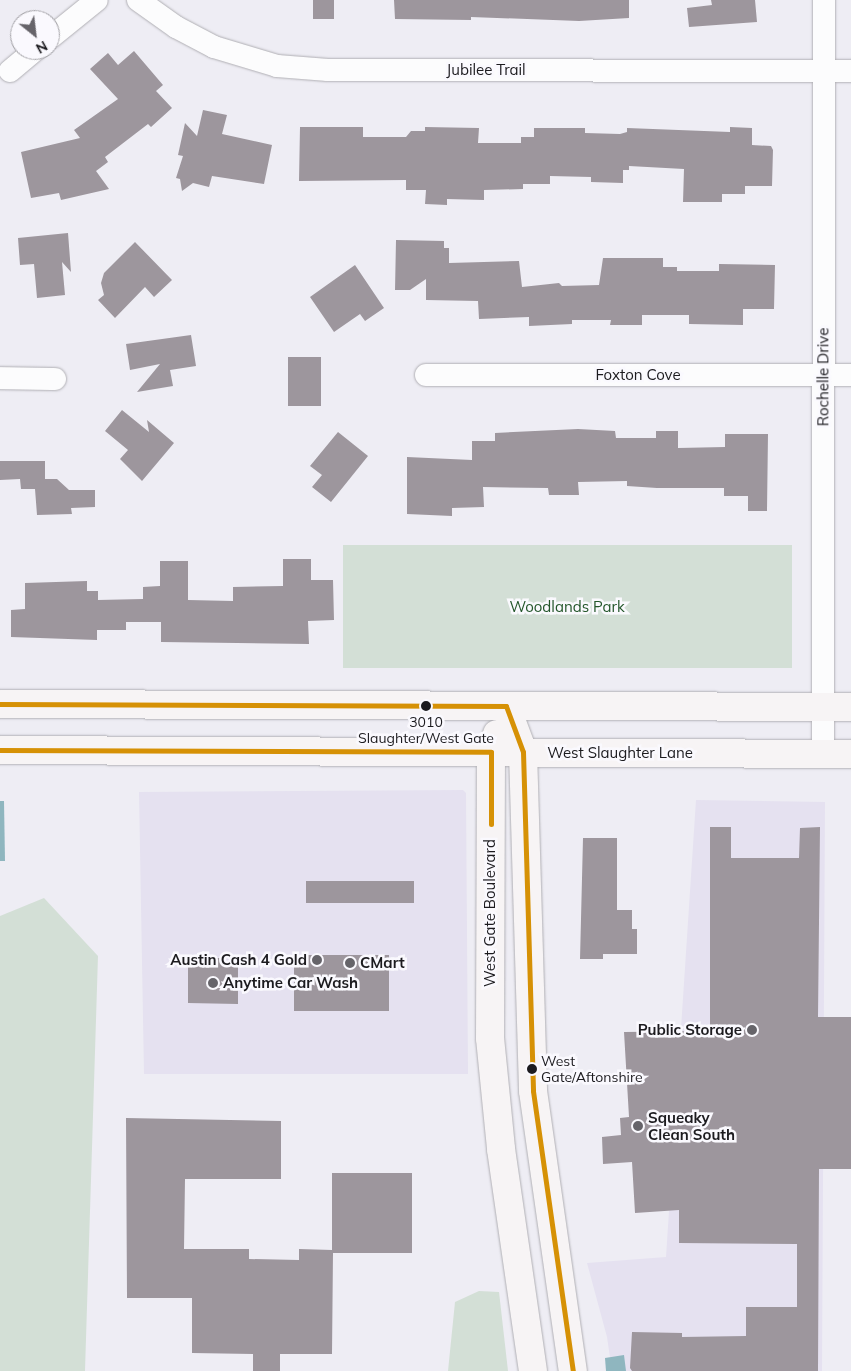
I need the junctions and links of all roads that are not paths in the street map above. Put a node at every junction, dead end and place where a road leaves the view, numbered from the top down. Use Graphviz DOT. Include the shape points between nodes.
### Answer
graph roads {
  1 [pos="97,0"];
  2 [pos="138,0"];
  3 [pos="824,0"];
  4 [pos="60,30"];
  5 [pos="23,60"];
  6 [pos="10,71"];
  7 [pos="826,71"];
  8 [pos="851,71"];
  9 [pos="426,375"];
  10 [pos="823,375"];
  11 [pos="851,375"];
  12 [pos="0,378"];
  13 [pos="55,379"];
  14 [pos="0,704"];
  15 [pos="506,706"];
  16 [pos="838,707"];
  17 [pos="0,750"];
  18 [pos="491,752"];
  19 [pos="523,752"];
  20 [pos="823,754"];
  21 [pos="851,754"];
  22 [pos="556,1260"];
  23 [pos="518,1268"];
  24 [pos="533,1371"];
  25 [pos="573,1371"];
  1 -- 4 [label="street"];
  2 -- 7 [label="street, Jubilee Trail" via="176,27 214,46 277,66 328,70"];
  3 -- 7 [label="street, Rochelle Drive"];
  5 -- 6 [label="street"];
  7 -- 8 [label="street, Jubilee Trail"];
  7 -- 10 [label="street, Rochelle Drive"];
  9 -- 10 [label="street, Foxton Cove"];
  10 -- 11 [label="street, Foxton Cove"];
  10 -- 16 [label="street, Rochelle Drive"];
  12 -- 13 [label="street"];
  14 -- 15 [label="main road"];
  15 -- 16 [label="main road"];
  15 -- 18 [label="main road, West Gate Boulevard"];
  15 -- 19 [label="main road"];
  16 -- 20 [label="street, Rochelle Drive"];
  17 -- 18 [label="main road, West Slaughter Lane"];
  18 -- 19 [label="main road, West Slaughter Lane"];
  18 -- 23 [label="main road, West Gate Boulevard" via="490,1038 494,1094"];
  19 -- 20 [label="main road, West Slaughter Lane"];
  19 -- 22 [label="main road" via="529,1035 533,1090"];
  20 -- 21 [label="main road, West Slaughter Lane"];
  22 -- 23 [label="main road"];
  22 -- 25 [label="main road"];
  23 -- 24 [label="main road, West Gate Boulevard"];
}
